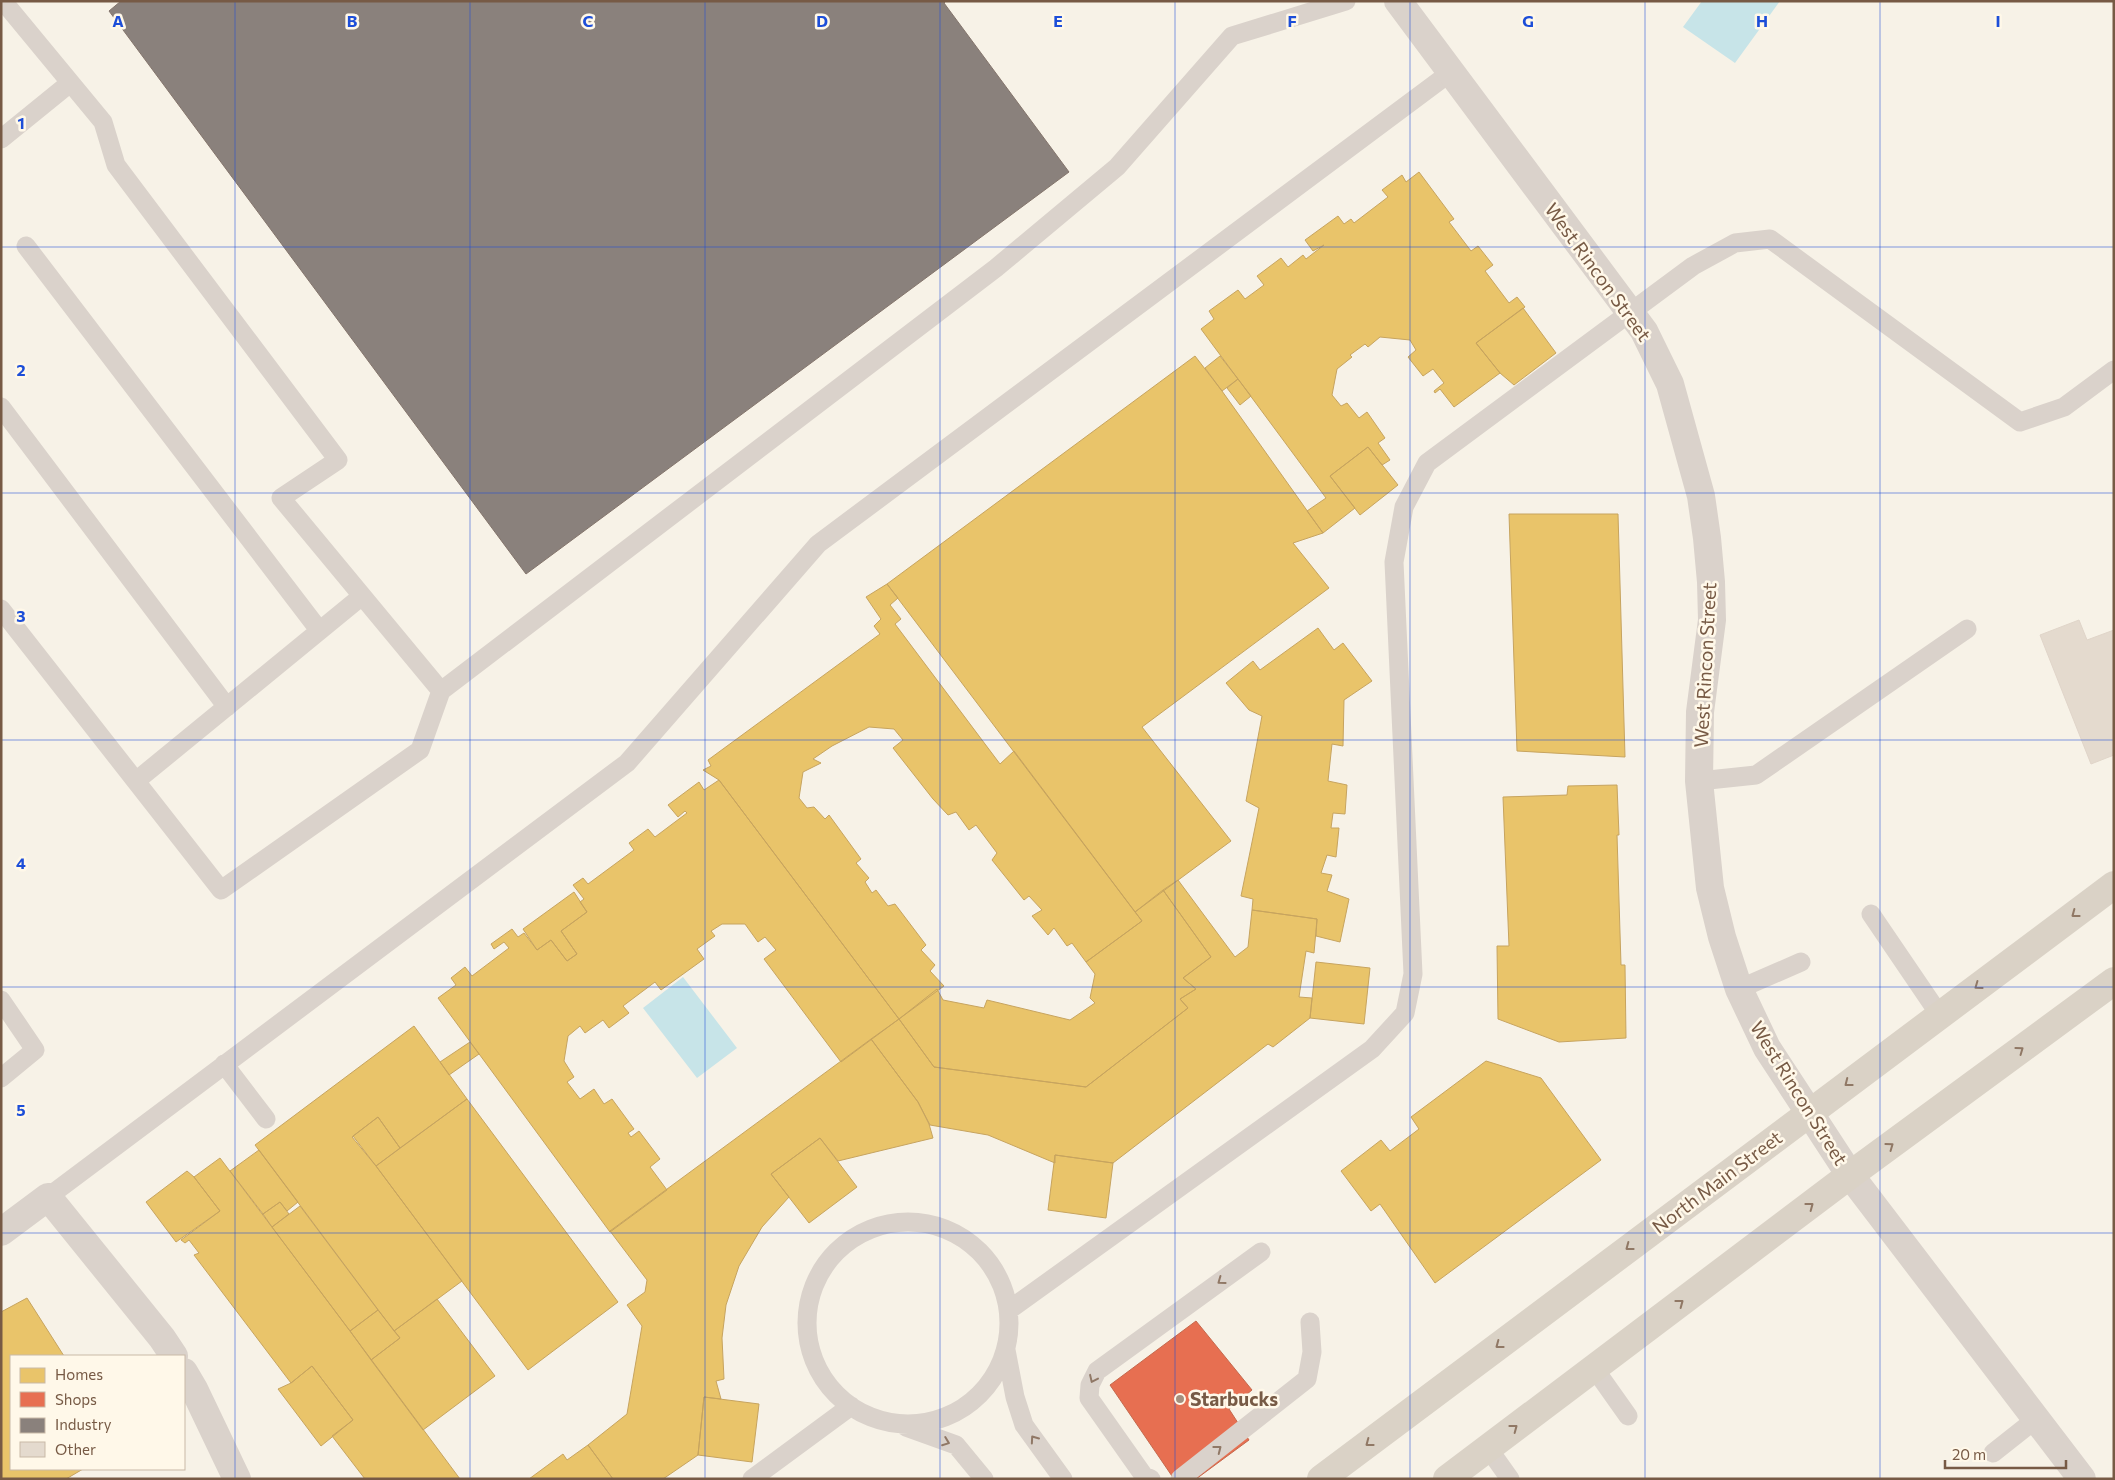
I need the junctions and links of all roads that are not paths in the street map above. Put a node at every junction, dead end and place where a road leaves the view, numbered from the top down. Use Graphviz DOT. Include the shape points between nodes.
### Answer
graph roads {
  1 [pos="3,1"];
  2 [pos="1346,1"];
  3 [pos="1398,1"];
  4 [pos="1451,72"];
  5 [pos="70,84"];
  6 [pos="1,139"];
  7 [pos="26,246"];
  8 [pos="1630,313"];
  9 [pos="2114,370"];
  10 [pos="1,407"];
  11 [pos="362,596"];
  12 [pos="1,609"];
  13 [pos="319,630"];
  14 [pos="1967,630"];
  15 [pos="441,691"];
  16 [pos="226,707"];
  17 [pos="136,781"];
  18 [pos="1699,781"];
  19 [pos="2114,885"];
  20 [pos="1871,914"];
  21 [pos="1801,962"];
  22 [pos="2114,981"];
  23 [pos="1739,990"];
  24 [pos="1,1000"];
  25 [pos="1939,1014"];
  26 [pos="224,1064"];
  27 [pos="1,1078"];
  28 [pos="1808,1113"];
  29 [pos="266,1119"];
  30 [pos="1850,1175"];
  31 [pos="48,1197"];
  32 [pos="1,1232"];
  33 [pos="1261,1252"];
  34 [pos="1009,1310"];
  35 [pos="1310,1322"];
  36 [pos="1006,1349"];
  37 [pos="173,1355"];
  38 [pos="1594,1368"];
  39 [pos="185,1374"];
  40 [pos="851,1406"];
  41 [pos="1628,1416"];
  42 [pos="2036,1418"];
  43 [pos="900,1424"];
  44 [pos="1488,1448"];
  45 [pos="1993,1453"];
  46 [pos="237,1479"];
  47 [pos="752,1479"];
  48 [pos="984,1479"];
  49 [pos="1063,1479"];
  50 [pos="1151,1479"];
  51 [pos="1180,1479"];
  52 [pos="1321,1479"];
  53 [pos="1447,1479"];
  54 [pos="1510,1479"];
  55 [pos="2082,1479"];
  1 -- 5 [label="lane"];
  2 -- 15 [label="lane" via="1232,36 1117,167 996,268"];
  3 -- 4 [label="street, West Rincon Street"];
  4 -- 8 [label="street, West Rincon Street"];
  4 -- 26 [label="lane" via="818,544 628,763"];
  5 -- 6 [label="lane"];
  5 -- 11 [label="lane" via="103,122 116,165 338,460 281,498"];
  7 -- 13 [label="lane"];
  8 -- 9 [label="lane" via="1693,266 1735,243 1770,238 2020,422 2064,407"];
  8 -- 18 [label="street, West Rincon Street" via="1644,331 1670,384 1702,504 1712,620 1700,712"];
  8 -- 34 [label="lane" via="1427,463 1404,506 1394,562 1413,974 1405,1012 1372,1049"];
  10 -- 16 [label="lane"];
  11 -- 13 [label="lane"];
  11 -- 15 [label="lane"];
  12 -- 17 [label="lane"];
  13 -- 16 [label="lane"];
  14 -- 18 [label="lane" via="1756,776"];
  15 -- 17 [label="lane" via="420,750 220,890"];
  16 -- 17 [label="lane"];
  18 -- 23 [label="street, West Rincon Street" via="1710,888"];
  19 -- 25 [label="main road, North Main Street, one-way"];
  20 -- 25 [label="lane"];
  21 -- 23 [label="lane"];
  30 -- 22 [label="main road, one-way"];
  23 -- 28 [label="street, West Rincon Street" via="1767,1048"];
  24 -- 27 [label="lane" via="35,1050"];
  25 -- 28 [label="main road, North Main Street, one-way"];
  26 -- 29 [label="lane"];
  26 -- 31 [label="lane"];
  28 -- 30 [label="street, West Rincon Street"];
  28 -- 52 [label="main road, North Main Street, one-way"];
  38 -- 30 [label="main road, one-way"];
  30 -- 42 [label="street, West Rincon Street"];
  31 -- 32 [label="street"];
  31 -- 37 [label="street"];
  33 -- 50 [label="lane, one-way" via="1097,1371 1090,1385 1089,1398 1144,1476"];
  34 -- 36 [label="lane" via="1010,1330"];
  34 -- 40 [label="lane" via="1000,1278 980,1251 952,1231 920,1222 887,1223 855,1236 830,1258 813,1287 807,1320 811,1353 826,1383"];
  51 -- 35 [label="lane, one-way" via="1307,1379 1312,1352"];
  36 -- 43 [label="lane" via="998,1371 967,1406 924,1424"];
  49 -- 36 [label="lane, one-way" via="1024,1425"];
  38 -- 41 [label="lane"];
  44 -- 38 [label="main road, one-way"];
  39 -- 46 [label="street"];
  40 -- 43 [label="lane" via="874,1419"];
  40 -- 47 [label="lane"];
  42 -- 45 [label="lane"];
  42 -- 55 [label="street, West Rincon Street"];
  43 -- 48 [label="lane, one-way" via="956,1445"];
  44 -- 53 [label="main road"];
  44 -- 54 [label="lane"];
}
